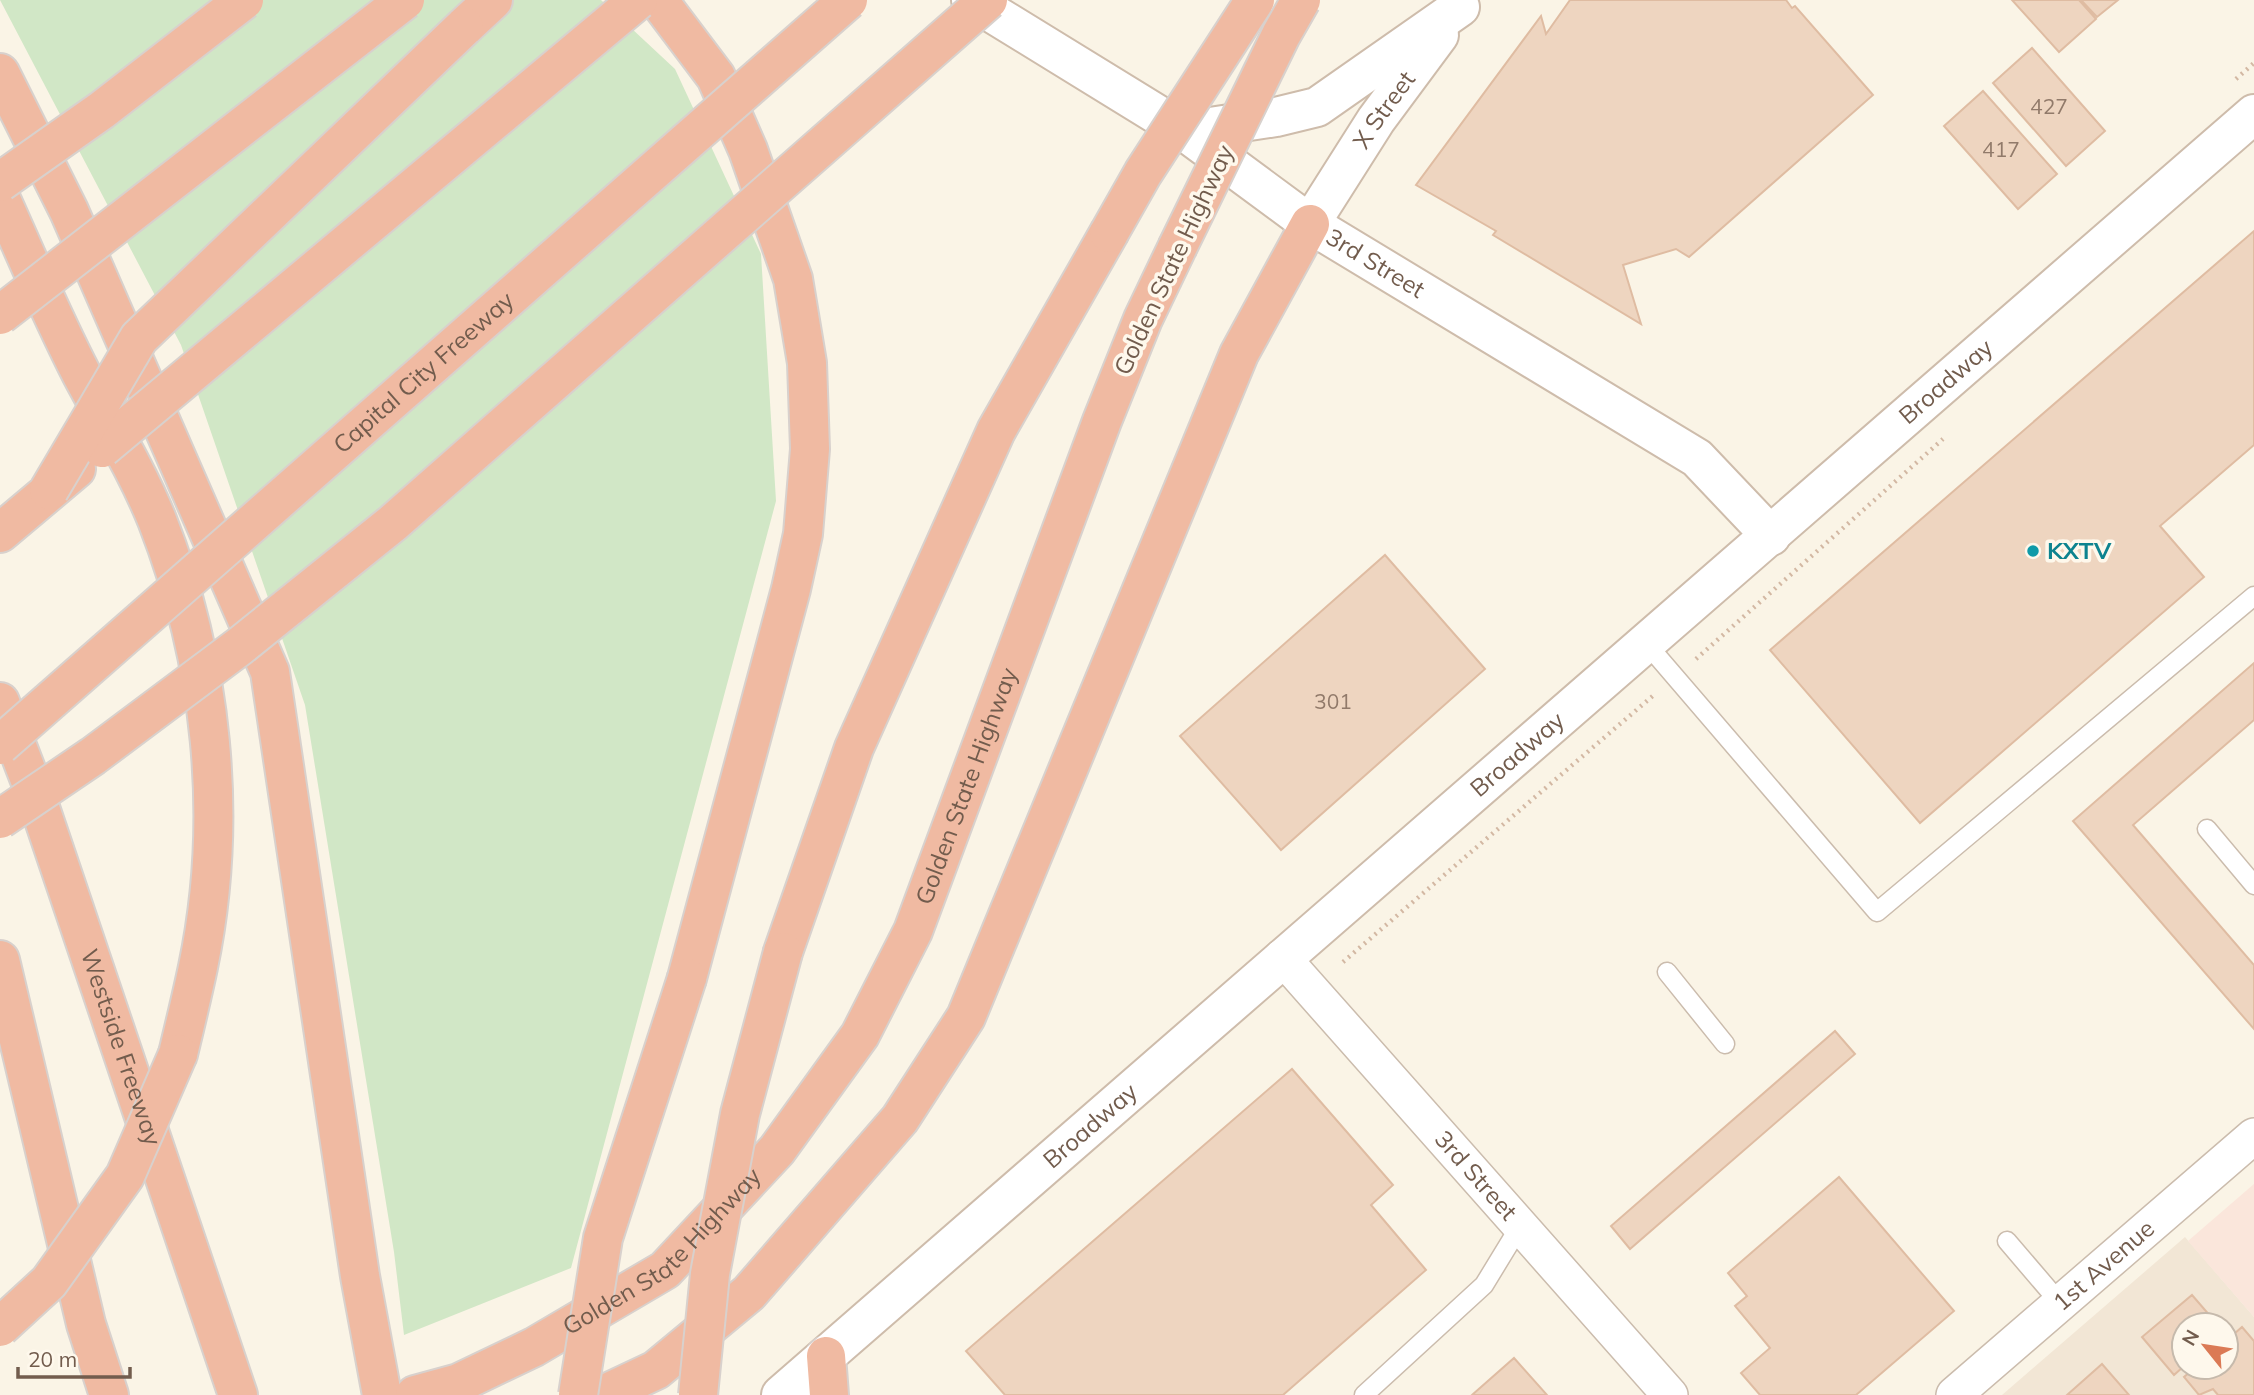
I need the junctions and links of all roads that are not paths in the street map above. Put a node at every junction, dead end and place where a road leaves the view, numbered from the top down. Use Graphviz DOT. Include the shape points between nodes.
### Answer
graph roads {
  1 [pos="244,0"];
  2 [pos="405,0"];
  3 [pos="493,0"];
  4 [pos="638,0"];
  5 [pos="658,0"];
  6 [pos="848,0"];
  7 [pos="971,0"];
  8 [pos="988,0"];
  9 [pos="1255,0"];
  10 [pos="1301,0"];
  11 [pos="1462,3"];
  12 [pos="0,73"];
  13 [pos="2254,114"];
  14 [pos="1184,131"];
  15 [pos="0,182"];
  16 [pos="0,197"];
  17 [pos="1310,224"];
  18 [pos="0,248"];
  19 [pos="0,314"];
  20 [pos="63,337"];
  21 [pos="49,490"];
  22 [pos="0,533"];
  23 [pos="1771,536"];
  24 [pos="2254,596"];
  25 [pos="1646,643"];
  26 [pos="0,702"];
  27 [pos="0,745"];
  28 [pos="0,819"];
  29 [pos="2207,830"];
  30 [pos="2254,885"];
  31 [pos="1282,957"];
  32 [pos="0,960"];
  33 [pos="1667,972"];
  34 [pos="1725,1044"];
  35 [pos="0,1053"];
  36 [pos="2254,1136"];
  37 [pos="1520,1226"];
  38 [pos="2007,1241"];
  39 [pos="2060,1303"];
  40 [pos="86,1324"];
  41 [pos="0,1327"];
  42 [pos="826,1356"];
  43 [pos="109,1395"];
  44 [pos="238,1395"];
  45 [pos="382,1395"];
  46 [pos="415,1395"];
  47 [pos="578,1395"];
  48 [pos="603,1395"];
  49 [pos="698,1395"];
  50 [pos="781,1395"];
  51 [pos="829,1395"];
  52 [pos="1364,1395"];
  53 [pos="1670,1395"];
  54 [pos="1954,1395"];
  1 -- 15 [label="highway, bridge"];
  2 -- 19 [label="highway, bridge"];
  3 -- 21 [label="highway, bridge" via="139,338"];
  4 -- 21 [label="highway, bridge" via="204,366"];
  5 -- 47 [label="highway, bridge" via="716,77 748,150 793,279 807,363 810,449 803,534 791,589 687,978 603,1238"];
  6 -- 27 [label="highway, Capital City Freeway, bridge"];
  7 -- 14 [label="street, 3rd Street"];
  8 -- 28 [label="highway, bridge" via="393,523 240,646"];
  9 -- 49 [label="highway, bridge" via="1143,173 996,431 854,748 775,975 740,1114 710,1274"];
  10 -- 46 [label="highway, Golden State Highway, bridge" via="1143,319 913,931 860,1035 777,1150 665,1270 534,1347 459,1383"];
  11 -- 14 [label="street" via="1317,107"];
  11 -- 17 [label="street, X Street" via="1376,120"];
  12 -- 45 [label="highway" via="69,211 270,673"];
  13 -- 23 [label="street, Broadway"];
  14 -- 17 [label="street, 3rd Street"];
  16 -- 20 [label="highway"];
  17 -- 23 [label="street, 3rd Street" via="1697,458"];
  17 -- 48 [label="highway" via="1239,354 966,1017 900,1119 749,1293 656,1370"];
  18 -- 20 [label="highway"];
  20 -- 41 [label="highway, bridge" via="156,519 190,619 207,700 214,791 210,882 199,965 178,1054 125,1176 49,1282"];
  21 -- 22 [label="highway"];
  23 -- 25 [label="street, Broadway"];
  24 -- 25 [label="lane" via="1877,912"];
  25 -- 31 [label="street, Broadway"];
  26 -- 44 [label="highway, Westside Freeway" via="40,806"];
  29 -- 30 [label="lane"];
  31 -- 37 [label="street, 3rd Street"];
  31 -- 42 [label="street, Broadway"];
  32 -- 40 [label="highway"];
  33 -- 34 [label="lane"];
  35 -- 40 [label="highway"];
  36 -- 39 [label="street, 1st Avenue"];
  37 -- 52 [label="lane" via="1485,1285"];
  37 -- 53 [label="street, 3rd Street"];
  38 -- 39 [label="lane"];
  39 -- 54 [label="street, 1st Avenue"];
  40 -- 43 [label="highway"];
  42 -- 50 [label="street, Broadway"];
  42 -- 51 [label="highway"];
}
